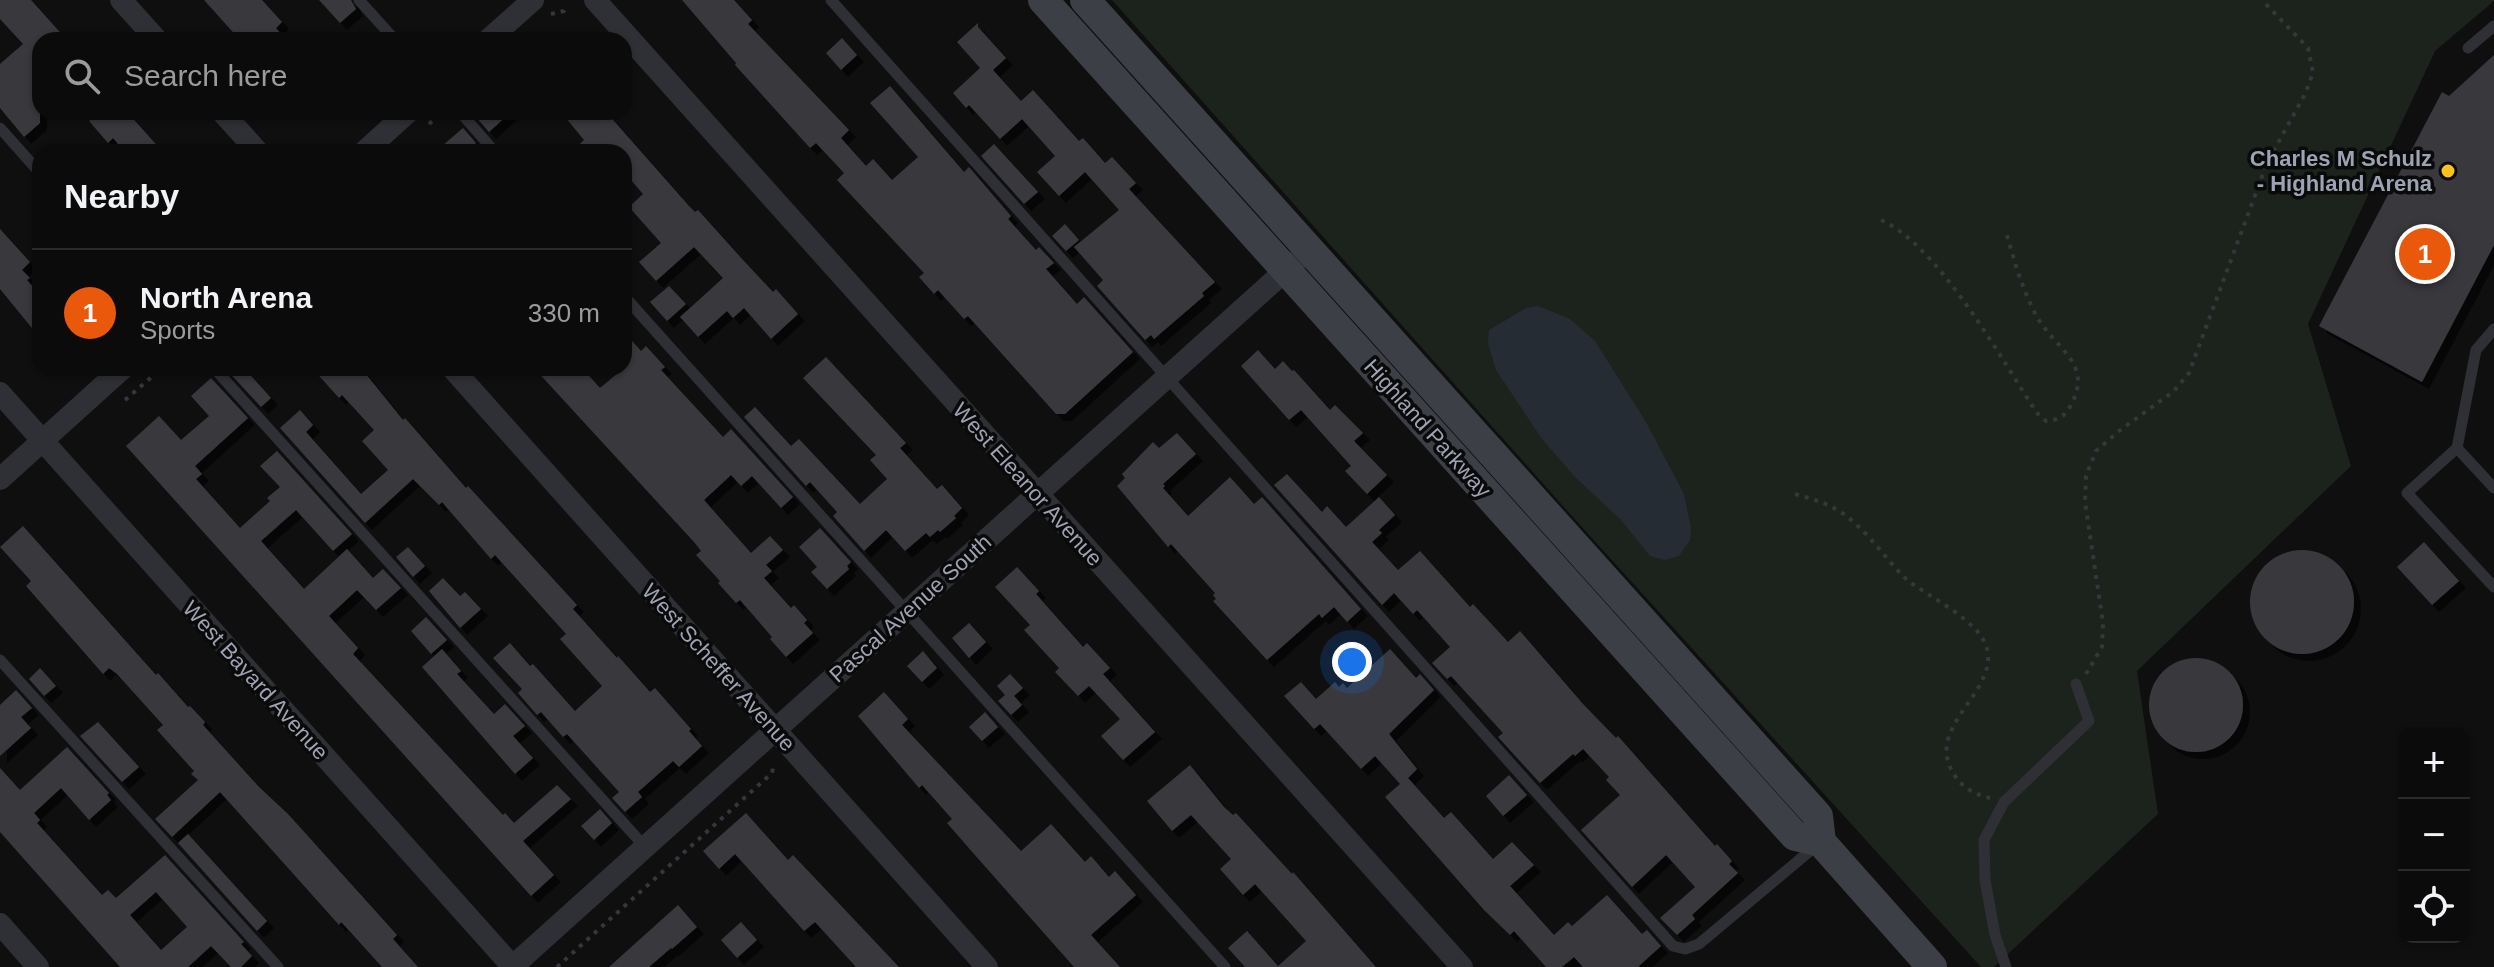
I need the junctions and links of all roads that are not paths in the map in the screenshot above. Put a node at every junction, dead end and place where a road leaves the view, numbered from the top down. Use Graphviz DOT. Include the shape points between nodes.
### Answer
graph roads {
  1 [pos="121,0"];
  2 [pos="359,0"];
  3 [pos="533,0"];
  4 [pos="595,0"];
  5 [pos="831,0"];
  6 [pos="1043,0"];
  7 [pos="1085,0"];
  8 [pos="2494,26"];
  9 [pos="150,32"];
  10 [pos="388,32"];
  11 [pos="497,32"];
  12 [pos="624,32"];
  13 [pos="632,41"];
  14 [pos="2468,48"];
  15 [pos="229,120"];
  16 [pos="399,120"];
  17 [pos="467,120"];
  18 [pos="0,128"];
  19 [pos="251,144"];
  20 [pos="373,144"];
  21 [pos="488,144"];
  22 [pos="32,164"];
  23 [pos="1297,260"];
  24 [pos="632,305"];
  25 [pos="2494,329"];
  26 [pos="114,376"];
  27 [pos="221,376"];
  28 [pos="459,376"];
  29 [pos="1168,376"];
  30 [pos="0,393"];
  31 [pos="42,441"];
  32 [pos="2457,448"];
  33 [pos="0,479"];
  34 [pos="2494,488"];
  35 [pos="1037,494"];
  36 [pos="2494,587"];
  37 [pos="906,612"];
  38 [pos="0,660"];
  39 [pos="2076,684"];
  40 [pos="775,730"];
  41 [pos="1821,842"];
  42 [pos="645,847"];
  43 [pos="0,924"];
  44 [pos="38,967"];
  45 [pos="278,967"];
  46 [pos="512,967"];
  47 [pos="987,967"];
  48 [pos="1225,967"];
  49 [pos="1462,967"];
  50 [pos="1932,967"];
  51 [pos="2006,967"];
  1 -- 9 [label="street"];
  2 -- 10 [label="lane"];
  3 -- 11 [label="street"];
  4 -- 12 [label="street, West Eleanor Avenue"];
  5 -- 29 [label="lane"];
  6 -- 23 [label="street, Highland Parkway"];
  7 -- 23 [label="street, Highland Parkway"];
  8 -- 14 [label="lane"];
  13 -- 35 [label="street, West Eleanor Avenue"];
  15 -- 19 [label="street"];
  16 -- 20 [label="street"];
  17 -- 21 [label="lane"];
  18 -- 22 [label="lane"];
  23 -- 29 [label="street, Pascal Avenue South"];
  23 -- 41 [label="street, Highland Parkway" via="1795,836"];
  24 -- 37 [label="lane"];
  25 -- 32 [label="lane" via="2476,350"];
  26 -- 31 [label="street"];
  27 -- 42 [label="lane"];
  28 -- 40 [label="street, West Scheffer Avenue"];
  29 -- 35 [label="street, Pascal Avenue South"];
  29 -- 41 [label="lane" via="1673,946 1699,944"];
  30 -- 31 [label="street, West Bayard Avenue"];
  31 -- 33 [label="street"];
  31 -- 46 [label="street, West Bayard Avenue"];
  32 -- 34 [label="lane"];
  32 -- 36 [label="lane" via="2407,493"];
  35 -- 37 [label="street, Pascal Avenue South"];
  35 -- 49 [label="street, West Eleanor Avenue"];
  37 -- 40 [label="street, Pascal Avenue South"];
  37 -- 48 [label="lane"];
  38 -- 45 [label="lane"];
  39 -- 51 [label="lane" via="2089,721 2004,802 1984,840 1985,880"];
  40 -- 42 [label="street, Pascal Avenue South"];
  40 -- 47 [label="street, West Scheffer Avenue"];
  41 -- 50 [label="street, Highland Parkway"];
  42 -- 46 [label="street, Pascal Avenue South"];
  43 -- 44 [label="street"];
}
